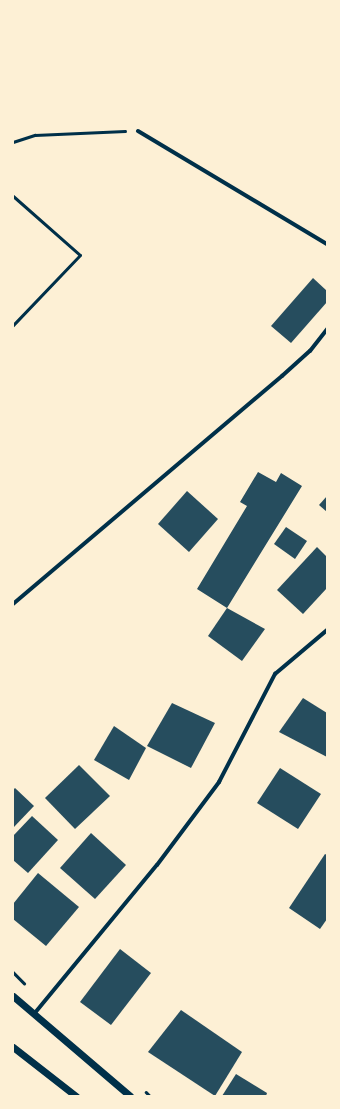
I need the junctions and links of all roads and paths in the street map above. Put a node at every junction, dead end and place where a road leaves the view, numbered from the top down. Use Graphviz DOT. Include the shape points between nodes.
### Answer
graph roads {
  1 [pos="138,131"];
  2 [pos="13,142"];
  3 [pos="13,196"];
  4 [pos="327,244"];
  5 [pos="13,325"];
  6 [pos="327,329"];
  7 [pos="13,604"];
  8 [pos="327,630"];
  9 [pos="13,996"];
  10 [pos="33,1015"];
  11 [pos="13,1047"];
  12 [pos="76,1096"];
  13 [pos="130,1096"];
  1 -- 2 [label="path" via="36,135"];
  1 -- 4 [label="street"];
  3 -- 5 [label="lane" via="80,255"];
  6 -- 7 [label="street" via="310,351 282,376"];
  8 -- 10 [label="street" via="275,674 219,782 157,865"];
  9 -- 10 [label="street"];
  10 -- 13 [label="street"];
  11 -- 12 [label="street"];
}
